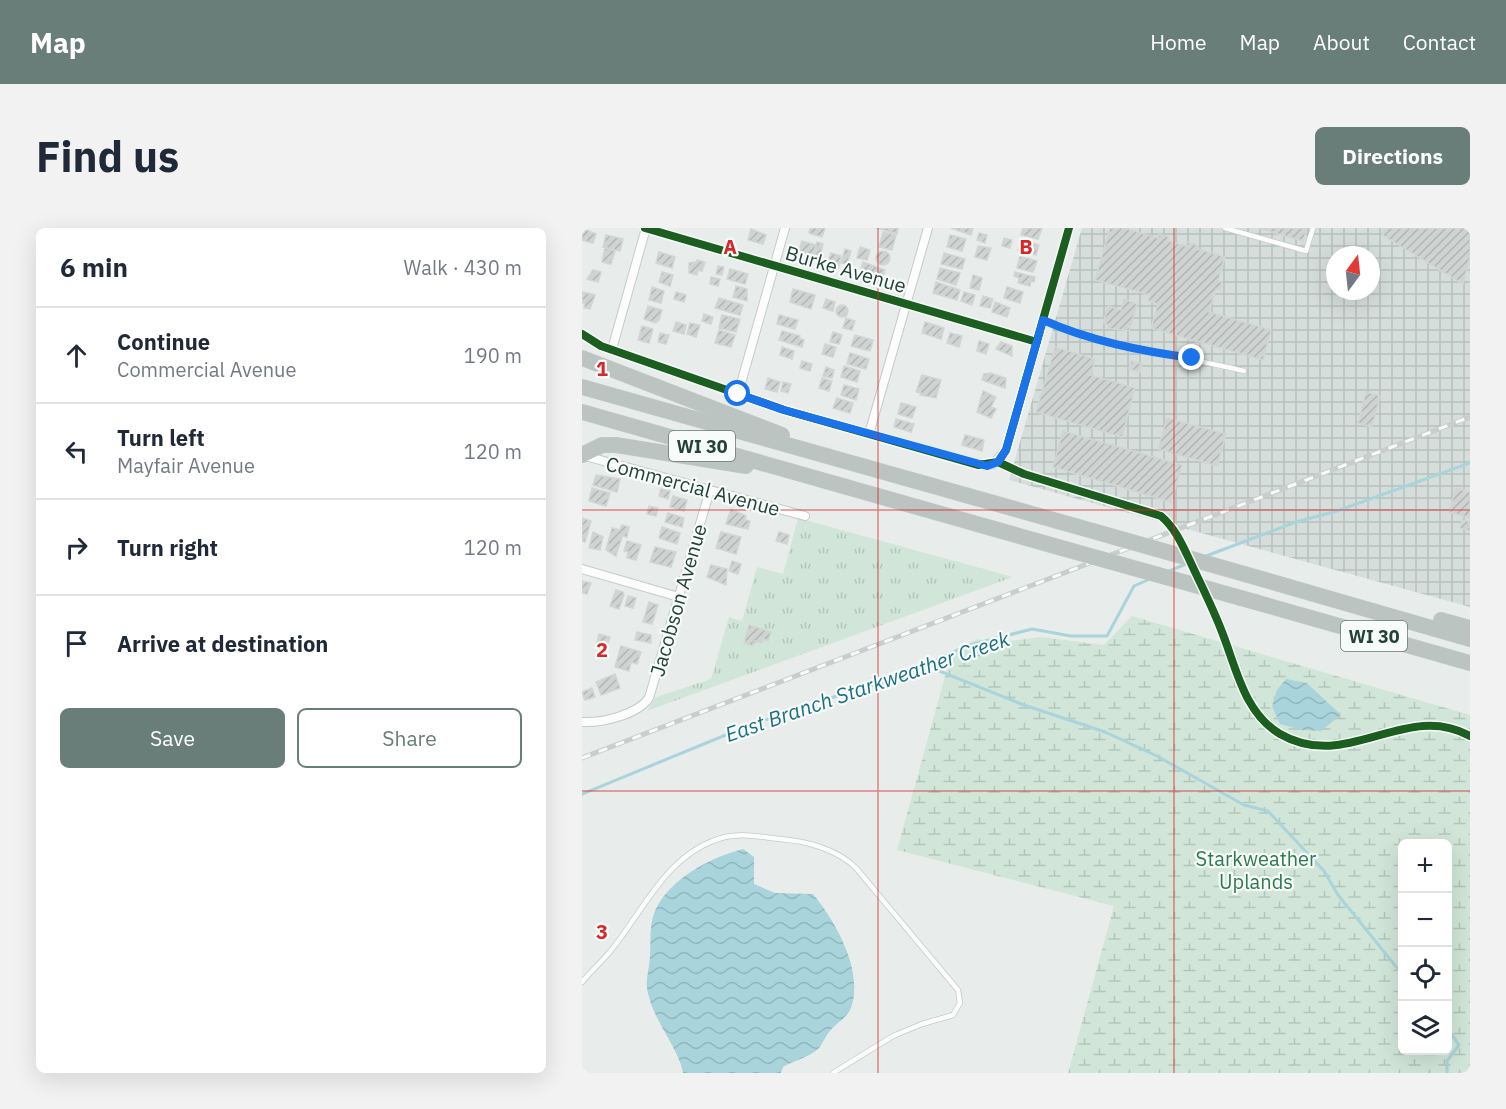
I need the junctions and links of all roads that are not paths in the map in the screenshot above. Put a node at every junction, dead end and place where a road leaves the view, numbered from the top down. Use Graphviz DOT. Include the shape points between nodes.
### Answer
graph roads {
  1 [pos="646,228"];
  2 [pos="785,228"];
  3 [pos="928,228"];
  4 [pos="1069,228"];
  5 [pos="1225,228"];
  6 [pos="1313,228"];
  7 [pos="775,266"];
  8 [pos="906,304"];
  9 [pos="1043,320"];
  10 [pos="582,334"];
  11 [pos="1037,342"];
  12 [pos="612,350"];
  13 [pos="582,358"];
  14 [pos="1244,371"];
  15 [pos="582,387"];
  16 [pos="738,394"];
  17 [pos="582,412"];
  18 [pos="869,434"];
  19 [pos="582,455"];
  20 [pos="883,472"];
  21 [pos="821,479"];
  22 [pos="710,490"];
  23 [pos="805,516"];
  24 [pos="582,568"];
  25 [pos="679,597"];
  26 [pos="1359,606"];
  27 [pos="1278,609"];
  28 [pos="1470,628"];
  29 [pos="1470,639"];
  30 [pos="1470,663"];
  31 [pos="1470,672"];
  32 [pos="582,722"];
  33 [pos="582,982"];
  34 [pos="833,1073"];
  1 -- 7 [label="street, Burke Avenue"];
  1 -- 12 [label="street"];
  2 -- 7 [label="street"];
  3 -- 8 [label="street"];
  4 -- 9 [label="street"];
  5 -- 6 [label="lane" via="1306,251"];
  7 -- 8 [label="street, Burke Avenue"];
  7 -- 16 [label="street"];
  8 -- 11 [label="street, Burke Avenue"];
  8 -- 18 [label="street"];
  9 -- 11 [label="street"];
  9 -- 14 [label="lane" via="1140,351"];
  10 -- 12 [label="street"];
  11 -- 18 [label="street" via="1006,450 998,462 978,465"];
  12 -- 16 [label="street"];
  13 -- 20 [label="highway"];
  15 -- 20 [label="highway, WI 30"];
  16 -- 18 [label="street"];
  17 -- 21 [label="highway, WI 30"];
  19 -- 21 [label="highway" via="602,445 616,445"];
  19 -- 22 [label="street, Commercial Avenue"];
  20 -- 26 [label="highway, WI 30, bridge"];
  21 -- 27 [label="highway, WI 30, bridge"];
  22 -- 23 [label="street, Commercial Avenue"];
  22 -- 25 [label="street, Jacobson Avenue"];
  24 -- 25 [label="street"];
  25 -- 32 [label="street, Jacobson Avenue" via="652,691 641,706 609,719"];
  26 -- 28 [label="highway" via="1415,614"];
  26 -- 29 [label="highway, WI 30"];
  27 -- 30 [label="highway, WI 30"];
  27 -- 31 [label="highway"];
  33 -- 34 [label="lane" via="616,945 662,878 697,850 724,837 740,835 791,840 826,849 856,868 958,990 960,998 953,1015 893,1036"];
}
